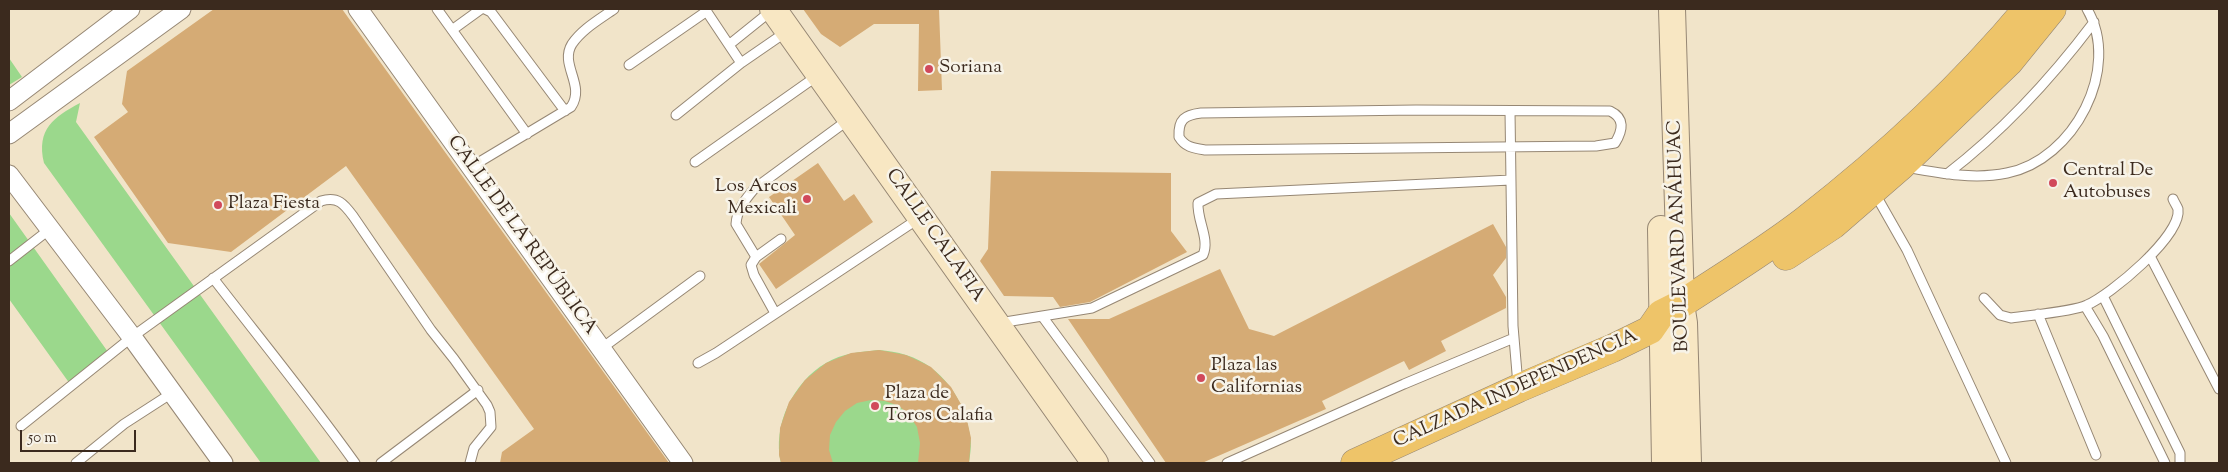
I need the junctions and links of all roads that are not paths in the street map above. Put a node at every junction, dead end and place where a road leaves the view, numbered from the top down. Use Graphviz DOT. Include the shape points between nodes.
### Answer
graph roads {
  1 [pos="181,9"];
  2 [pos="358,9"];
  3 [pos="437,9"];
  4 [pos="481,9"];
  5 [pos="485,9"];
  6 [pos="614,9"];
  7 [pos="773,9"];
  8 [pos="1661,9"];
  9 [pos="1672,9"];
  10 [pos="2027,9"];
  11 [pos="2052,9"];
  12 [pos="2087,9"];
  13 [pos="706,10"];
  14 [pos="122,11"];
  15 [pos="2094,22"];
  16 [pos="452,30"];
  17 [pos="788,30"];
  18 [pos="730,44"];
  19 [pos="741,63"];
  20 [pos="629,65"];
  21 [pos="819,74"];
  22 [pos="9,101"];
  23 [pos="565,110"];
  24 [pos="1510,111"];
  25 [pos="676,115"];
  26 [pos="851,119"];
  27 [pos="9,134"];
  28 [pos="527,134"];
  29 [pos="1510,146"];
  30 [pos="695,162"];
  31 [pos="1900,166"];
  32 [pos="471,167"];
  33 [pos="1946,174"];
  34 [pos="9,175"];
  35 [pos="1511,180"];
  36 [pos="1873,191"];
  37 [pos="2173,199"];
  38 [pos="920,217"];
  39 [pos="50,229"];
  40 [pos="782,239"];
  41 [pos="2150,256"];
  42 [pos="756,257"];
  43 [pos="9,262"];
  44 [pos="700,276"];
  45 [pos="213,278"];
  46 [pos="2103,296"];
  47 [pos="1984,298"];
  48 [pos="2085,306"];
  49 [pos="775,313"];
  50 [pos="2038,314"];
  51 [pos="1042,316"];
  52 [pos="1668,321"];
  53 [pos="996,323"];
  54 [pos="132,337"];
  55 [pos="1514,338"];
  56 [pos="602,348"];
  57 [pos="698,363"];
  58 [pos="1519,388"];
  59 [pos="2219,389"];
  60 [pos="478,390"];
  61 [pos="172,393"];
  62 [pos="21,426"];
  63 [pos="2096,455"];
  64 [pos="76,463"];
  65 [pos="223,463"];
  66 [pos="355,463"];
  67 [pos="381,463"];
  68 [pos="470,463"];
  69 [pos="683,463"];
  70 [pos="1095,463"];
  71 [pos="1150,463"];
  72 [pos="1228,463"];
  73 [pos="1355,463"];
  74 [pos="1665,463"];
  75 [pos="1688,463"];
  76 [pos="2006,463"];
  77 [pos="2165,463"];
  78 [pos="2180,463"];
  1 -- 27 [label="street"];
  2 -- 32 [label="street, CALLE DE LA REPÚBLICA"];
  3 -- 16 [label="lane"];
  4 -- 16 [label="lane"];
  5 -- 23 [label="lane" via="491,12"];
  6 -- 23 [label="lane" via="572,45 569,60 576,96 571,107"];
  7 -- 17 [label="main road, CALLE CALAFIA"];
  7 -- 18 [label="lane"];
  8 -- 52 [label="main road, BOULEVARD ANÁHUAC"];
  9 -- 52 [label="main road, BOULEVARD ANÁHUAC"];
  10 -- 52 [label="main road, CALZADA INDEPENDENCIA" via="1994,49 1912,131 1803,222"];
  11 -- 31 [label="main road, CALZADA INDEPENDENCIA" via="2009,62"];
  12 -- 15 [label="lane"];
  13 -- 18 [label="lane"];
  13 -- 20 [label="lane"];
  14 -- 22 [label="street"];
  15 -- 33 [label="lane" via="2022,107 1993,136"];
  15 -- 33 [label="lane" via="2099,38 2094,88 2084,111 2064,140 2032,164 2010,173 1987,176"];
  16 -- 28 [label="lane"];
  17 -- 19 [label="lane"];
  17 -- 21 [label="main road, CALLE CALAFIA"];
  18 -- 19 [label="lane"];
  19 -- 25 [label="lane"];
  21 -- 26 [label="main road, CALLE CALAFIA"];
  21 -- 30 [label="lane"];
  23 -- 28 [label="lane"];
  24 -- 29 [label="lane"];
  24 -- 29 [label="lane" via="1610,111 1621,121 1622,128 1615,143 1609,145"];
  24 -- 29 [label="lane" via="1201,113 1186,115 1178,131 1182,143 1204,150"];
  26 -- 38 [label="main road, CALLE CALAFIA"];
  26 -- 42 [label="lane" via="754,189 744,201 736,224"];
  28 -- 32 [label="lane"];
  29 -- 35 [label="lane"];
  31 -- 33 [label="lane"];
  31 -- 36 [label="main road, CALZADA INDEPENDENCIA"];
  32 -- 56 [label="street, CALLE DE LA REPÚBLICA"];
  34 -- 39 [label="street"];
  35 -- 51 [label="lane" via="1216,194 1198,203 1207,247 1204,255 1092,308"];
  35 -- 55 [label="lane"];
  36 -- 52 [label="main road, CALZADA INDEPENDENCIA" via="1833,226"];
  36 -- 76 [label="lane" via="1907,250"];
  37 -- 41 [label="lane" via="2178,210 2176,221"];
  38 -- 49 [label="lane"];
  38 -- 53 [label="main road, CALLE CALAFIA"];
  39 -- 43 [label="lane"];
  39 -- 54 [label="street"];
  40 -- 42 [label="lane"];
  41 -- 46 [label="lane"];
  41 -- 59 [label="lane"];
  42 -- 49 [label="lane" via="752,270"];
  44 -- 56 [label="lane"];
  45 -- 54 [label="lane"];
  45 -- 60 [label="lane" via="321,201 337,199 353,216 431,330"];
  45 -- 66 [label="lane"];
  46 -- 48 [label="lane"];
  46 -- 78 [label="lane" via="2180,453"];
  47 -- 50 [label="lane" via="2000,315 2011,318"];
  48 -- 50 [label="lane"];
  48 -- 77 [label="lane"];
  49 -- 57 [label="lane"];
  50 -- 63 [label="lane"];
  51 -- 53 [label="lane"];
  51 -- 71 [label="lane"];
  52 -- 58 [label="main road, CALZADA INDEPENDENCIA"];
  52 -- 74 [label="main road, BOULEVARD ANÁHUAC"];
  52 -- 75 [label="main road, BOULEVARD ANÁHUAC"];
  53 -- 70 [label="main road, CALLE CALAFIA"];
  54 -- 61 [label="street"];
  54 -- 62 [label="lane"];
  55 -- 58 [label="lane"];
  55 -- 72 [label="lane"];
  56 -- 69 [label="street, CALLE DE LA REPÚBLICA"];
  58 -- 73 [label="main road, CALZADA INDEPENDENCIA"];
  60 -- 67 [label="lane"];
  60 -- 68 [label="lane" via="490,412 491,427 474,448"];
  61 -- 64 [label="lane" via="124,424"];
  61 -- 65 [label="street"];
}
